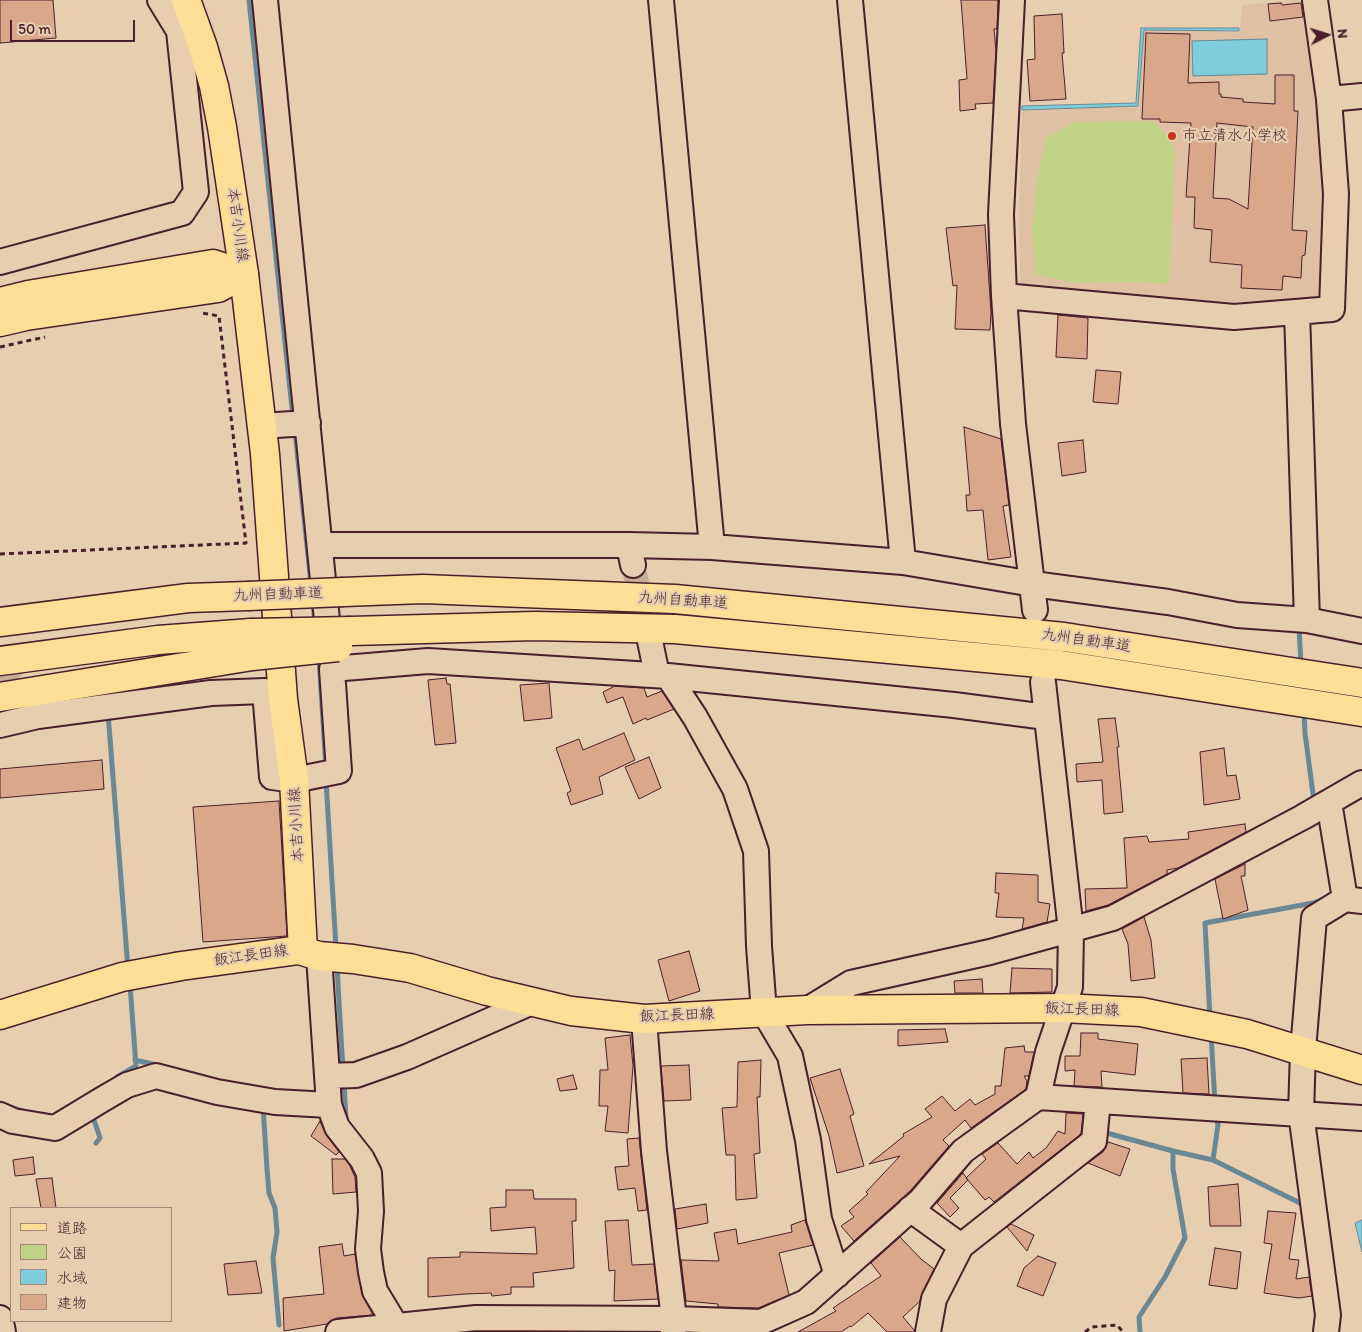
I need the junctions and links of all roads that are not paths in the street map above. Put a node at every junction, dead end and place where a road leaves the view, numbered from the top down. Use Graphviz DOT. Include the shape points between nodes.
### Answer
graph roads {
  1 [pos="160,0"];
  2 [pos="186,0"];
  3 [pos="265,0"];
  4 [pos="662,0"];
  5 [pos="850,0"];
  6 [pos="1012,0"];
  7 [pos="1315,0"];
  8 [pos="1362,96"];
  9 [pos="1329,99"];
  10 [pos="0,262"];
  11 [pos="244,274"];
  12 [pos="1004,296"];
  13 [pos="0,302"];
  14 [pos="1297,312"];
  15 [pos="0,322"];
  16 [pos="308,423"];
  17 [pos="261,426"];
  18 [pos="321,545"];
  19 [pos="712,548"];
  20 [pos="903,562"];
  21 [pos="1033,584"];
  22 [pos="188,598"];
  23 [pos="0,603"];
  24 [pos="1035,610"];
  25 [pos="1307,620"];
  26 [pos="0,622"];
  27 [pos="1362,631"];
  28 [pos="650,642"];
  29 [pos="252,645"];
  30 [pos="0,661"];
  31 [pos="332,669"];
  32 [pos="662,676"];
  33 [pos="1043,682"];
  34 [pos="1362,683"];
  35 [pos="12,696"];
  36 [pos="1362,712"];
  37 [pos="38,716"];
  38 [pos="1046,718"];
  39 [pos="0,725"];
  40 [pos="294,780"];
  41 [pos="1362,783"];
  42 [pos="1329,802"];
  43 [pos="1354,900"];
  44 [pos="1071,931"];
  45 [pos="311,954"];
  46 [pos="532,1002"];
  47 [pos="1064,1008"];
  48 [pos="807,1010"];
  49 [pos="764,1012"];
  50 [pos="0,1015"];
  51 [pos="644,1019"];
  52 [pos="1303,1050"];
  53 [pos="1362,1070"];
  54 [pos="327,1076"];
  55 [pos="1038,1097"];
  56 [pos="1098,1100"];
  57 [pos="329,1105"];
  58 [pos="1301,1113"];
  59 [pos="0,1115"];
  60 [pos="1362,1118"];
  61 [pos="910,1210"];
  62 [pos="961,1246"];
  63 [pos="837,1275"];
  64 [pos="0,1318"];
  65 [pos="396,1326"];
  66 [pos="673,1326"];
  67 [pos="362,1331"];
  68 [pos="4,1332"];
  69 [pos="338,1332"];
  70 [pos="928,1332"];
  71 [pos="1326,1332"];
  1 -- 10 [label="street" via="179,31 196,192 182,213"];
  2 -- 11 [label="main road, 本吉小川線" via="214,86"];
  3 -- 16 [label="street"];
  4 -- 19 [label="street"];
  5 -- 20 [label="street"];
  6 -- 12 [label="street" via="1002,214"];
  7 -- 9 [label="street"];
  8 -- 9 [label="street"];
  9 -- 14 [label="street" via="1336,194 1332,309"];
  11 -- 13 [label="main road" via="214,264"];
  11 -- 15 [label="main road" via="218,288"];
  11 -- 17 [label="main road, 本吉小川線"];
  12 -- 14 [label="street" via="1234,317"];
  12 -- 21 [label="street" via="1013,424"];
  14 -- 25 [label="street"];
  16 -- 17 [label="street"];
  16 -- 18 [label="street"];
  17 -- 40 [label="main road, 本吉小川線" via="283,699"];
  18 -- 19 [label="street" via="631,555"];
  18 -- 31 [label="street"];
  19 -- 20 [label="street"];
  20 -- 21 [label="street"];
  21 -- 24 [label="street"];
  21 -- 25 [label="street" via="1237,615"];
  22 -- 23 [label="main road"];
  22 -- 26 [label="main road, 九州自動車道"];
  22 -- 34 [label="main road, 九州自動車道, bridge" via="423,589 675,599 1064,637"];
  25 -- 27 [label="street"];
  28 -- 32 [label="street"];
  29 -- 30 [label="main road, 九州自動車道" via="158,640"];
  29 -- 35 [label="main road"];
  29 -- 36 [label="main road, 九州自動車道, bridge" via="535,626 675,629 1061,665"];
  31 -- 32 [label="street" via="428,661"];
  31 -- 40 [label="street" via="339,771"];
  32 -- 38 [label="street" via="954,705"];
  32 -- 49 [label="street" via="695,717 735,789 756,851"];
  33 -- 38 [label="street"];
  35 -- 37 [label="street"];
  37 -- 39 [label="street"];
  37 -- 40 [label="street" via="212,693 265,691 272,777"];
  38 -- 44 [label="street"];
  40 -- 45 [label="main road, 本吉小川線"];
  41 -- 42 [label="street"];
  42 -- 43 [label="street"];
  42 -- 44 [label="street" via="1113,918"];
  43 -- 52 [label="street" via="1314,918"];
  44 -- 47 [label="street" via="1070,987"];
  44 -- 48 [label="street" via="851,984"];
  45 -- 46 [label="main road, 飯江長田線" via="410,968"];
  45 -- 50 [label="main road, 飯江長田線" via="299,950 122,977"];
  45 -- 54 [label="street"];
  46 -- 51 [label="main road, 飯江長田線" via="571,1011"];
  46 -- 54 [label="street" via="407,1058 356,1074"];
  47 -- 48 [label="main road, 飯江長田線"];
  47 -- 52 [label="main road, 飯江長田線" via="1141,1012 1247,1034"];
  47 -- 55 [label="street" via="1048,1052"];
  48 -- 49 [label="main road, 飯江長田線"];
  49 -- 51 [label="main road, 飯江長田線"];
  49 -- 63 [label="street" via="790,1056 808,1140 819,1219"];
  51 -- 66 [label="street"];
  52 -- 53 [label="main road, 飯江長田線"];
  52 -- 58 [label="street"];
  54 -- 57 [label="street"];
  55 -- 56 [label="street"];
  55 -- 61 [label="street" via="963,1152"];
  56 -- 58 [label="street"];
  56 -- 62 [label="street" via="1094,1141"];
  57 -- 59 [label="street" via="275,1102 217,1092 156,1076 128,1086 55,1128 12,1121"];
  57 -- 65 [label="street" via="337,1126 370,1173 368,1249 371,1272 375,1292"];
  58 -- 60 [label="street"];
  58 -- 71 [label="street" via="1328,1315"];
  61 -- 62 [label="street"];
  61 -- 63 [label="street"];
  62 -- 70 [label="street" via="934,1299"];
  63 -- 66 [label="street" via="806,1302 761,1322"];
  64 -- 68 [label="street"];
  65 -- 66 [label="street" via="476,1318"];
  65 -- 67 [label="street"];
  67 -- 69 [label="street"];
}
